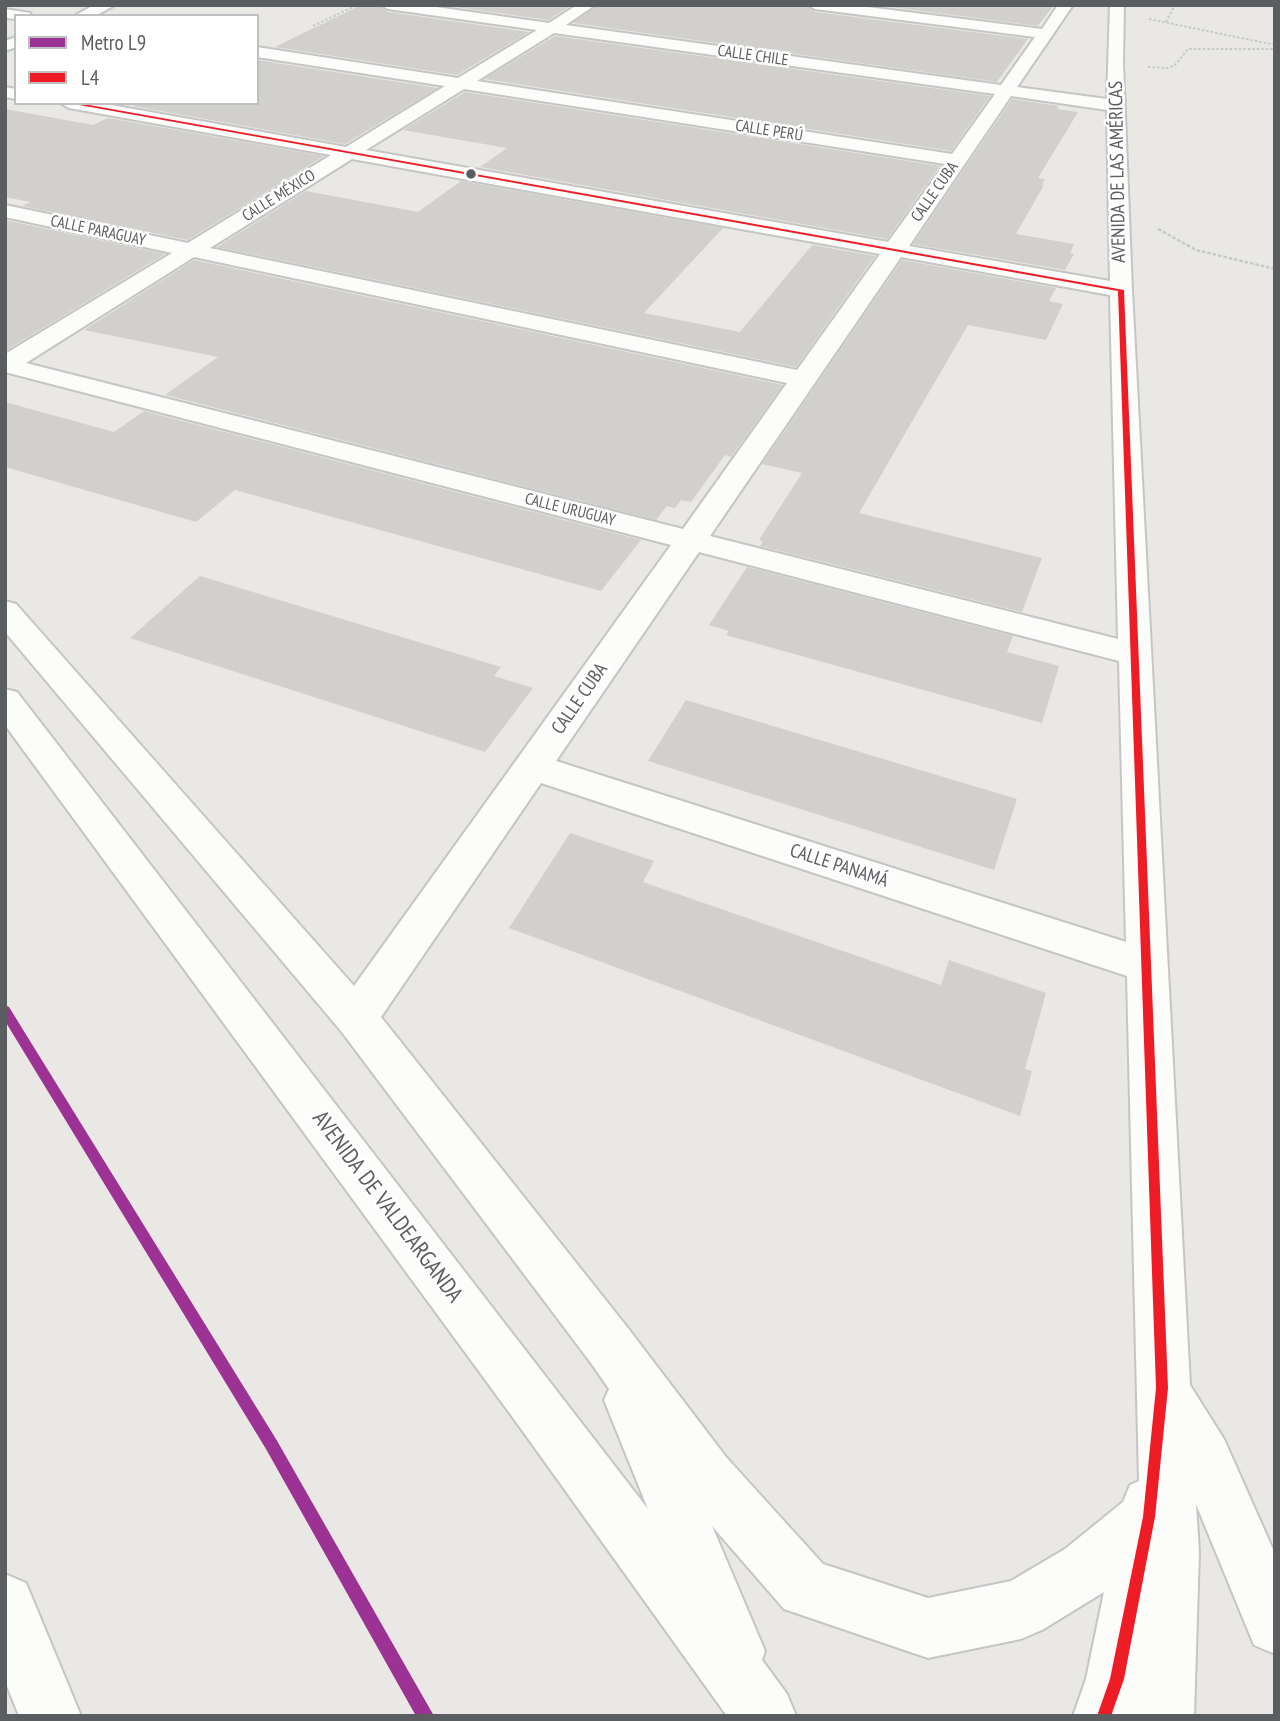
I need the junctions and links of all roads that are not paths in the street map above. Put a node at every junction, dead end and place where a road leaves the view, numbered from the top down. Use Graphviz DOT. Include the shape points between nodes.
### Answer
graph roads {
  1 [pos="108,5"];
  2 [pos="388,5"];
  3 [pos="588,5"];
  4 [pos="815,5"];
  5 [pos="1066,5"];
  6 [pos="1116,10"];
  7 [pos="86,14"];
  8 [pos="552,28"];
  9 [pos="1046,34"];
  10 [pos="259,52"];
  11 [pos="462,83"];
  12 [pos="1006,90"];
  13 [pos="80,105"];
  14 [pos="1118,106"];
  15 [pos="349,153"];
  16 [pos="957,160"];
  17 [pos="5,211"];
  18 [pos="894,250"];
  19 [pos="191,251"];
  20 [pos="1121,290"];
  21 [pos="6,365"];
  22 [pos="804,379"];
  23 [pos="691,541"];
  24 [pos="5,611"];
  25 [pos="1135,654"];
  26 [pos="5,700"];
  27 [pos="532,767"];
  28 [pos="1145,965"];
  29 [pos="356,1018"];
  30 [pos="609,1345"];
  31 [pos="1162,1388"];
  32 [pos="1149,1517"];
  33 [pos="5,1604"];
  34 [pos="1275,1624"];
  35 [pos="761,1710"];
  36 [pos="50,1716"];
  37 [pos="1104,1716"];
  38 [pos="1164,1716"];
  1 -- 7 [label="street"];
  2 -- 8 [label="street, CALLE CHILE"];
  3 -- 8 [label="street, CALLE MÉXICO"];
  4 -- 9 [label="street"];
  5 -- 9 [label="street, CALLE CUBA"];
  6 -- 14 [label="street, AVENIDA DE LAS AMÉRICAS"];
  8 -- 11 [label="street, CALLE MÉXICO"];
  8 -- 12 [label="street, CALLE CHILE"];
  9 -- 12 [label="street, CALLE CUBA"];
  10 -- 11 [label="street"];
  11 -- 15 [label="street, CALLE MÉXICO"];
  11 -- 16 [label="street, CALLE PERÚ"];
  12 -- 14 [label="street, CALLE CHILE"];
  12 -- 16 [label="street, CALLE CUBA"];
  13 -- 15 [label="street"];
  14 -- 20 [label="street, AVENIDA DE LAS AMÉRICAS"];
  15 -- 18 [label="street"];
  15 -- 19 [label="street, CALLE MÉXICO"];
  16 -- 18 [label="street, CALLE CUBA"];
  17 -- 19 [label="street, CALLE PARAGUAY"];
  18 -- 20 [label="street"];
  18 -- 22 [label="street, CALLE CUBA"];
  19 -- 21 [label="street, CALLE MÉXICO"];
  19 -- 22 [label="street, CALLE PARAGUAY"];
  20 -- 25 [label="street, AVENIDA DE LAS AMÉRICAS"];
  21 -- 23 [label="street, CALLE URUGUAY"];
  22 -- 23 [label="street, CALLE CUBA"];
  23 -- 25 [label="street, CALLE URUGUAY"];
  23 -- 27 [label="street, CALLE CUBA"];
  24 -- 29 [label="street"];
  25 -- 28 [label="street, AVENIDA DE LAS AMÉRICAS"];
  26 -- 35 [label="street, AVENIDA DE VALDEARGANDA"];
  27 -- 28 [label="street, CALLE PANAMÁ"];
  27 -- 29 [label="street, CALLE CUBA"];
  28 -- 31 [label="street, AVENIDA DE LAS AMÉRICAS"];
  29 -- 30 [label="street"];
  30 -- 32 [label="street" via="706,1477 805,1588 928,1628 1021,1609 1086,1570"];
  30 -- 35 [label="street"];
  31 -- 32 [label="street, AVENIDA DE LAS AMÉRICAS"];
  31 -- 34 [label="street" via="1205,1458"];
  31 -- 38 [label="street, AVENIDA DE LAS AMÉRICAS" via="1170,1552"];
  32 -- 37 [label="street, AVENIDA DE LAS AMÉRICAS" via="1117,1679"];
  33 -- 36 [label="street"];
}
